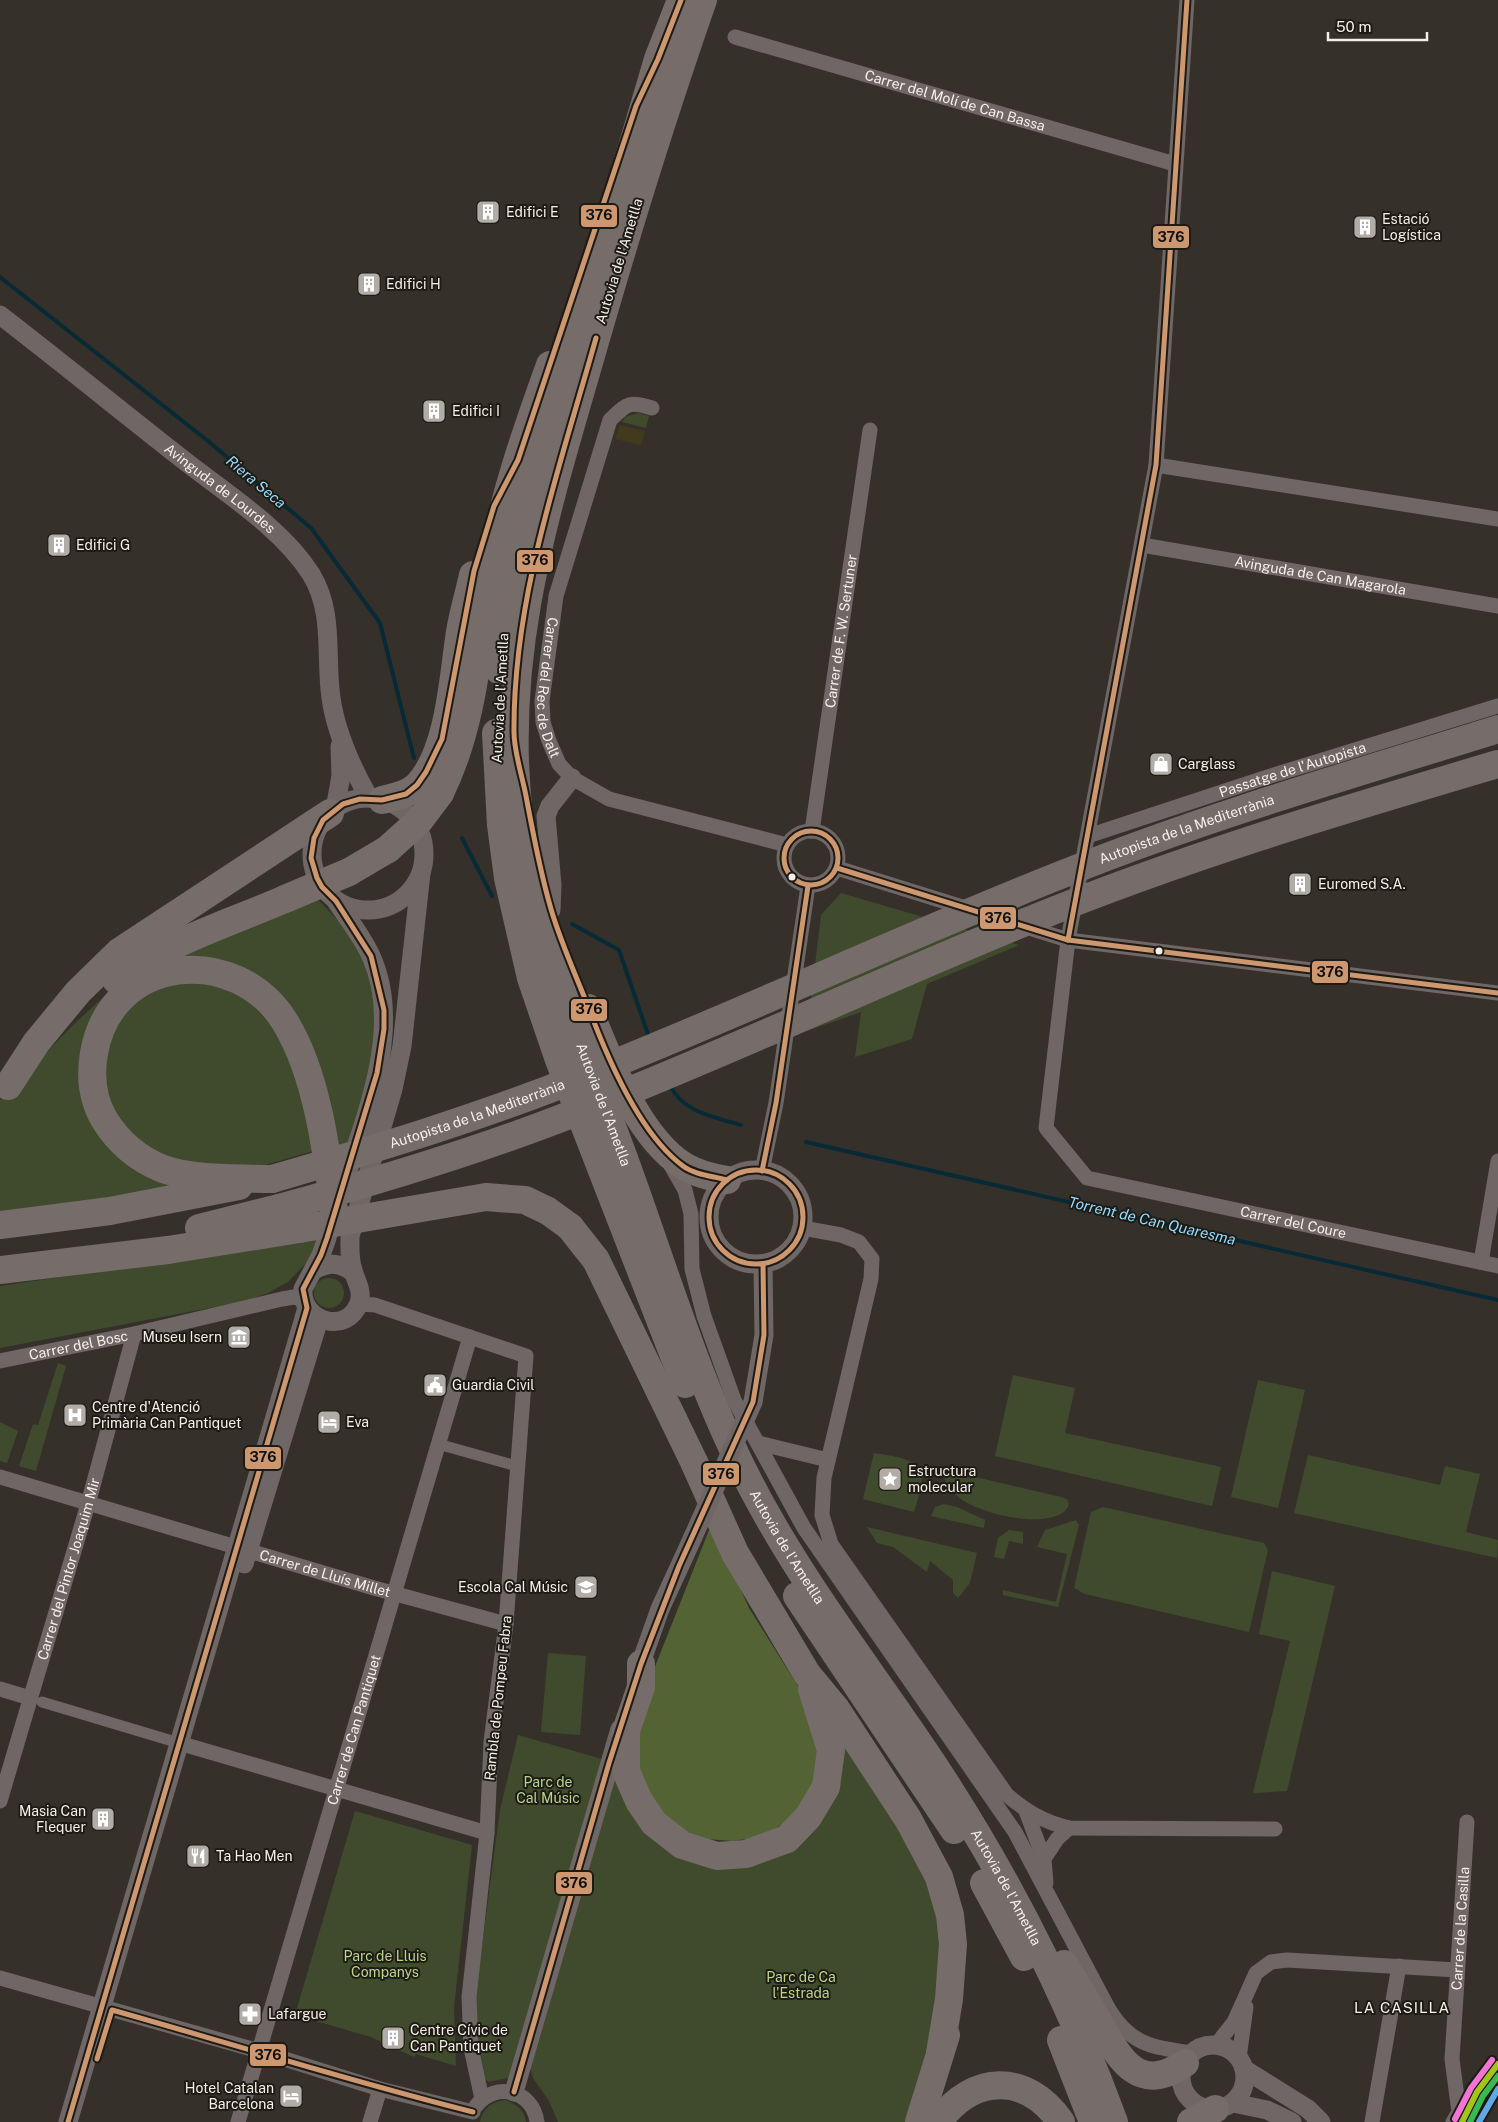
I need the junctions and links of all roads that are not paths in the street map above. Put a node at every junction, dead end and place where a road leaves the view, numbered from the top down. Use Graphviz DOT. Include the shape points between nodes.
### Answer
graph roads {
  1 [pos="681,0"];
  2 [pos="703,0"];
  3 [pos="1187,0"];
  4 [pos="735,38"];
  5 [pos="658,59"];
  6 [pos="1175,164"];
  7 [pos="0,315"];
  8 [pos="652,408"];
  9 [pos="870,430"];
  10 [pos="518,460"];
  11 [pos="1156,465"];
  12 [pos="1498,519"];
  13 [pos="1142,545"];
  14 [pos="1498,606"];
  15 [pos="1498,706"];
  16 [pos="337,724"];
  17 [pos="1498,729"];
  18 [pos="514,734"];
  19 [pos="1498,764"];
  20 [pos="572,778"];
  21 [pos="375,799"];
  22 [pos="333,811"];
  23 [pos="812,831"];
  24 [pos="1088,836"];
  25 [pos="787,845"];
  26 [pos="838,868"];
  27 [pos="421,873"];
  28 [pos="808,886"];
  29 [pos="336,901"];
  30 [pos="551,910"];
  31 [pos="1068,940"];
  32 [pos="1498,993"];
  33 [pos="4,1089"];
  34 [pos="657,1142"];
  35 [pos="1498,1161"];
  36 [pos="762,1171"];
  37 [pos="272,1179"];
  38 [pos="727,1180"];
  39 [pos="334,1211"];
  40 [pos="0,1225"];
  41 [pos="803,1228"];
  42 [pos="0,1258"];
  43 [pos="1481,1262"];
  44 [pos="763,1264"];
  45 [pos="1498,1266"];
  46 [pos="0,1270"];
  47 [pos="314,1270"];
  48 [pos="353,1272"];
  49 [pos="359,1304"];
  50 [pos="310,1309"];
  51 [pos="134,1334"];
  52 [pos="470,1337"];
  53 [pos="0,1361"];
  54 [pos="758,1443"];
  55 [pos="438,1444"];
  56 [pos="828,1460"];
  57 [pos="513,1465"];
  58 [pos="0,1477"];
  59 [pos="88,1504"];
  60 [pos="242,1549"];
  61 [pos="394,1593"];
  62 [pos="506,1624"];
  63 [pos="641,1664"];
  64 [pos="807,1674"];
  65 [pos="0,1689"];
  66 [pos="36,1700"];
  67 [pos="184,1744"];
  68 [pos="916,1774"];
  69 [pos="336,1788"];
  70 [pos="0,1801"];
  71 [pos="1026,1811"];
  72 [pos="1467,1822"];
  73 [pos="1069,1828"];
  74 [pos="1275,1829"];
  75 [pos="488,1833"];
  76 [pos="1044,1859"];
  77 [pos="1047,1889"];
  78 [pos="1022,1911"];
  79 [pos="1398,1966"];
  80 [pos="1457,1970"];
  81 [pos="0,1978"];
  82 [pos="1248,1991"];
  83 [pos="106,2008"];
  84 [pos="1216,2045"];
  85 [pos="258,2051"];
  86 [pos="940,2053"];
  87 [pos="1189,2058"];
  88 [pos="1241,2064"];
  89 [pos="380,2089"];
  90 [pos="514,2092"];
  91 [pos="482,2099"];
  92 [pos="1224,2106"];
  93 [pos="472,2117"];
  94 [pos="68,2122"];
  95 [pos="79,2122"];
  96 [pos="238,2122"];
  97 [pos="370,2122"];
  98 [pos="537,2122"];
  99 [pos="919,2122"];
  100 [pos="938,2122"];
  101 [pos="1060,2122"];
  102 [pos="1093,2122"];
  103 [pos="1114,2122"];
  104 [pos="1191,2122"];
  105 [pos="1292,2122"];
  106 [pos="1321,2122"];
  107 [pos="1372,2122"];
  108 [pos="1453,2122"];
  1 -- 5 [label="highway, Autovia de l'Ametlla"];
  2 -- 18 [label="highway, Autovia de l'Ametlla" via="619,256 539,540 519,647"];
  3 -- 6 [label="street"];
  4 -- 6 [label="street, Carrer del Molí de Can Bassa"];
  5 -- 10 [label="highway" via="636,106"];
  5 -- 68 [label="highway, Autovia de l'Ametlla" via="549,428 508,593 500,648 496,733 501,826 508,878 531,978 559,1060 721,1466 745,1513 825,1641"];
  6 -- 11 [label="street"];
  7 -- 16 [label="street, Avinguda de Lourdes" via="239,502 283,541 311,574 327,614 330,688"];
  8 -- 20 [label="street, Carrer del Rec de Dalt" via="628,404 610,420 556,596 542,701 549,741 559,764"];
  9 -- 23 [label="street, Carrer de F. W. Sertuner"];
  10 -- 21 [label="highway" via="494,506 474,571 442,739 417,785 406,794"];
  10 -- 33 [label="highway, bridge" via="492,560 471,704 453,767 440,793 404,835 373,859 333,880 182,940 128,971 80,1011"];
  11 -- 12 [label="street"];
  11 -- 13 [label="street"];
  13 -- 14 [label="street, Avinguda de Can Magarola"];
  13 -- 24 [label="street"];
  15 -- 24 [label="street, Passatge de l'Autopista"];
  16 -- 21 [label="street, Avinguda de Lourdes" via="359,781"];
  16 -- 22 [label="street, Avinguda de Lourdes" via="342,754 341,776"];
  17 -- 37 [label="highway, Autopista de la Mediterrània, bridge" via="1210,820 1071,871 577,1079 430,1131"];
  18 -- 30 [label="highway" via="536,853"];
  18 -- 78 [label="highway, Autovia de l'Ametlla" via="520,823 545,937 702,1375 734,1453 767,1516 805,1577 936,1768"];
  19 -- 42 [label="highway, bridge" via="1327,814 1030,920 561,1118 427,1165 280,1208 168,1234"];
  20 -- 25 [label="street, Carrer del Rec de Dalt" via="609,799"];
  20 -- 30 [label="street" via="546,816"];
  21 -- 22 [label="street" via="351,801"];
  21 -- 27 [label="street" via="404,812 419,832 424,848"];
  22 -- 29 [label="street" via="318,829 311,858 322,887"];
  22 -- 33 [label="highway" via="119,952 84,986 42,1036"];
  23 -- 25 [label="street" via="802,832"];
  23 -- 26 [label="street" via="825,834 834,843 839,855"];
  24 -- 31 [label="street"];
  25 -- 28 [label="street" via="784,858 787,871 796,881"];
  26 -- 28 [label="street" via="826,882"];
  26 -- 31 [label="street"];
  27 -- 29 [label="street" via="403,898 385,908 365,910"];
  27 -- 48 [label="street" via="402,1046 393,1089 350,1236"];
  28 -- 36 [label="street" via="776,1103"];
  29 -- 39 [label="street" via="371,956 384,1010 384,1030 377,1073"];
  30 -- 34 [label="highway" via="601,1040 629,1097"];
  31 -- 32 [label="street"];
  31 -- 43 [label="street, Carrer del Coure" via="1046,1128 1087,1178"];
  34 -- 38 [label="highway" via="692,1171"];
  34 -- 54 [label="street" via="685,1190 692,1214 692,1269 704,1316 734,1400"];
  35 -- 43 [label="street"];
  36 -- 38 [label="street" via="738,1174"];
  36 -- 41 [label="street" via="777,1175 790,1184 802,1204"];
  37 -- 39 [label="highway" via="226,1178 165,1169 132,1152 110,1129 92,1086 96,1042 110,1012 136,986 169,972 214,971 252,988 276,1010 293,1038 307,1073 324,1146"];
  37 -- 40 [label="highway, Autopista de la Mediterrània" via="110,1211"];
  38 -- 44 [label="street" via="711,1203 709,1216 713,1236 725,1253 736,1260"];
  39 -- 47 [label="street"];
  41 -- 44 [label="street" via="795,1245 781,1258"];
  41 -- 56 [label="street" via="841,1235 858,1242 872,1259 871,1279"];
  43 -- 45 [label="street, Carrer del Coure"];
  44 -- 63 [label="street, bridge" via="764,1335 752,1402 660,1609"];
  46 -- 64 [label="highway, bridge" via="168,1250 486,1197 524,1200 548,1211 570,1227 596,1260 735,1553"];
  47 -- 48 [label="street" via="330,1263"];
  47 -- 50 [label="street" via="305,1284"];
  48 -- 49 [label="street" via="361,1294"];
  49 -- 50 [label="street" via="342,1320 330,1322"];
  49 -- 52 [label="street" via="375,1305"];
  50 -- 51 [label="street, Carrer del Bosc" via="294,1297"];
  50 -- 60 [label="street"];
  51 -- 53 [label="street, Carrer del Bosc"];
  51 -- 59 [label="street, Carrer del Pintor Joaquim Mir"];
  52 -- 55 [label="street, Carrer de Can Pantiquet"];
  52 -- 62 [label="street, Rambla de Pompeu Fabra" via="526,1356"];
  54 -- 56 [label="street"];
  54 -- 77 [label="street" via="804,1528 1015,1832"];
  55 -- 57 [label="street"];
  55 -- 61 [label="street, Carrer de Can Pantiquet"];
  56 -- 71 [label="street" via="822,1515 831,1544 1007,1796"];
  58 -- 59 [label="street, Carrer de Lluís Millet"];
  59 -- 60 [label="street, Carrer de Lluís Millet"];
  59 -- 66 [label="street, Carrer del Pintor Joaquim Mir"];
  60 -- 61 [label="street, Carrer de Lluís Millet"];
  60 -- 67 [label="street"];
  61 -- 62 [label="street, Carrer de Lluís Millet"];
  61 -- 69 [label="street, Carrer de Can Pantiquet"];
  62 -- 75 [label="street, Rambla de Pompeu Fabra" via="491,1742"];
  63 -- 64 [label="highway" via="641,1687 626,1731 626,1771 639,1801 654,1823 682,1845 717,1856 746,1854 787,1839 808,1817 826,1787 831,1750"];
  63 -- 90 [label="street" via="609,1763"];
  64 -- 86 [label="highway" via="836,1708 863,1749 939,1877 950,1914 953,1944 949,1999"];
  65 -- 66 [label="street"];
  66 -- 67 [label="street"];
  66 -- 70 [label="street, Carrer del Pintor Joaquim Mir"];
  67 -- 69 [label="street"];
  67 -- 83 [label="street"];
  68 -- 86 [label="highway" via="955,1873 963,1927 964,1953 956,2004"];
  68 -- 102 [label="highway, Autovia de l'Ametlla" via="961,1843 1021,1951 1069,2058"];
  69 -- 75 [label="street"];
  69 -- 85 [label="street, Carrer de Can Pantiquet"];
  71 -- 73 [label="street" via="1047,1823"];
  71 -- 76 [label="street"];
  72 -- 80 [label="street, Carrer de la Casilla"];
  73 -- 74 [label="street"];
  73 -- 76 [label="street"];
  75 -- 91 [label="street, Rambla de Pompeu Fabra" via="469,1997 471,2048"];
  76 -- 77 [label="street"];
  77 -- 87 [label="street" via="1120,2027 1145,2045"];
  78 -- 87 [label="highway" via="1063,1961 1125,2063 1141,2074 1152,2076 1172,2072"];
  78 -- 103 [label="highway, Autovia de l'Ametlla" via="1076,2027"];
  79 -- 80 [label="street"];
  79 -- 82 [label="street" via="1272,1962 1256,1973"];
  79 -- 107 [label="street"];
  80 -- 108 [label="street, Carrer de la Casilla" via="1452,2059 1459,2112"];
  81 -- 83 [label="street"];
  82 -- 84 [label="street" via="1234,2022"];
  82 -- 88 [label="street"];
  83 -- 85 [label="street"];
  83 -- 94 [label="street"];
  83 -- 95 [label="street"];
  84 -- 87 [label="street" via="1204,2047"];
  84 -- 88 [label="street" via="1229,2049"];
  85 -- 89 [label="street"];
  85 -- 96 [label="street, Carrer de Can Pantiquet"];
  86 -- 99 [label="highway"];
  87 -- 92 [label="street" via="1181,2077 1189,2097 1200,2106"];
  88 -- 92 [label="street" via="1244,2084"];
  88 -- 106 [label="street" via="1308,2109"];
  89 -- 93 [label="street"];
  89 -- 97 [label="street"];
  90 -- 91 [label="street" via="492,2093"];
  90 -- 98 [label="street" via="532,2106"];
  91 -- 93 [label="street"];
  92 -- 104 [label="highway"];
  92 -- 105 [label="street" via="1267,2110"];
  100 -- 101 [label="highway" via="958,2099 971,2091 997,2085 1024,2089 1038,2097"];
}
